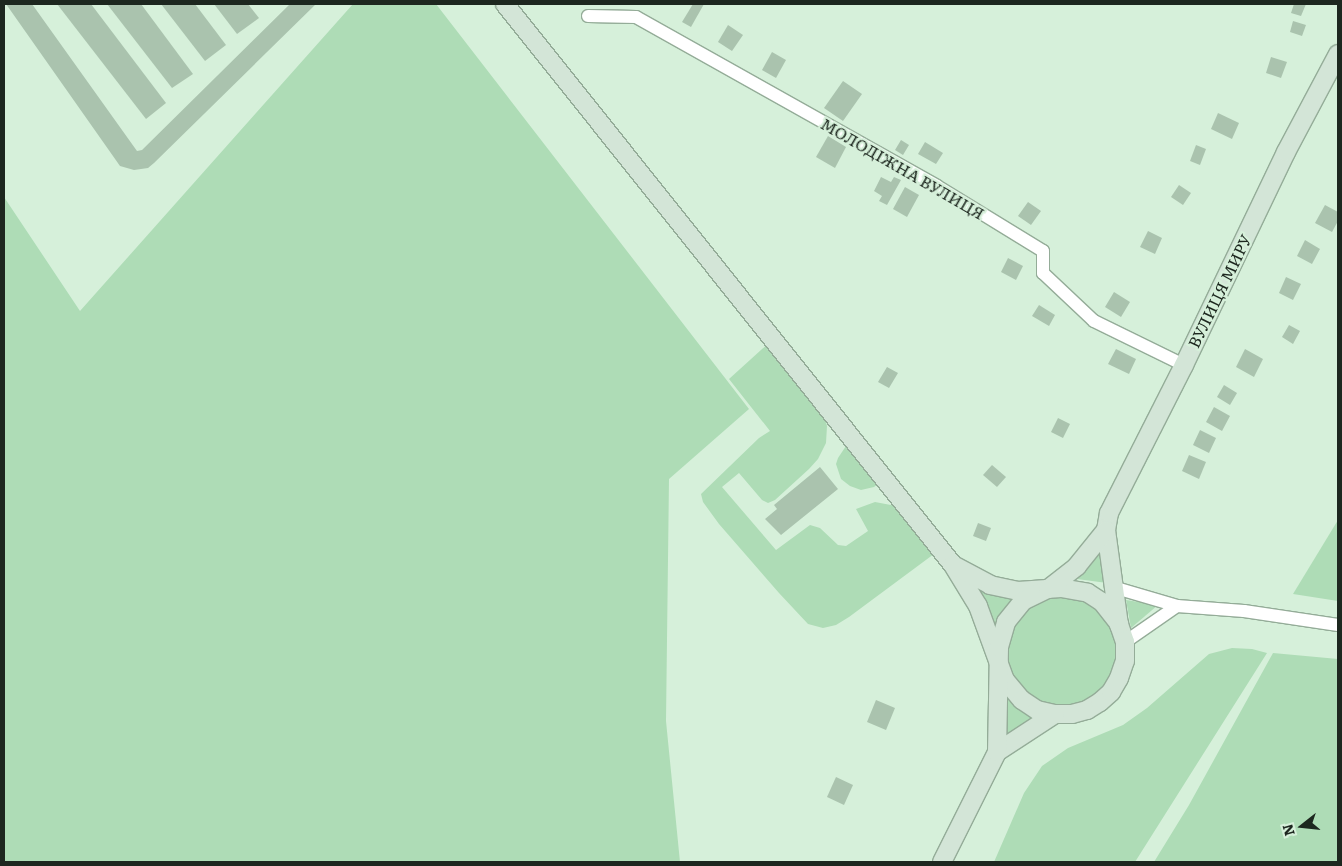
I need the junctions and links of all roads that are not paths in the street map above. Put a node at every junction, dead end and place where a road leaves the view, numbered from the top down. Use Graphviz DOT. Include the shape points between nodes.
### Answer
graph roads {
  1 [pos="505,4"];
  2 [pos="588,16"];
  3 [pos="1338,54"];
  4 [pos="1184,365"];
  5 [pos="1106,530"];
  6 [pos="953,565"];
  7 [pos="1116,588"];
  8 [pos="1048,589"];
  9 [pos="1072,589"];
  10 [pos="1177,606"];
  11 [pos="1120,625"];
  12 [pos="1338,625"];
  13 [pos="1125,642"];
  14 [pos="1000,664"];
  15 [pos="1055,714"];
  16 [pos="997,752"];
  17 [pos="942,862"];
  1 -- 6 [label="street"];
  2 -- 4 [label="street, МОЛОДІЖНА ВУЛИЦЯ" via="636,17 937,186 1043,251 1043,273 1094,321"];
  3 -- 4 [label="street, ВУЛИЦЯ МИРУ" via="1286,152"];
  4 -- 5 [label="street, ВУЛИЦЯ МИРУ" via="1109,514"];
  5 -- 7 [label="street"];
  5 -- 8 [label="street" via="1076,566"];
  6 -- 8 [label="street" via="990,585 1018,591"];
  6 -- 14 [label="street" via="978,606"];
  7 -- 9 [label="street"];
  7 -- 10 [label="street"];
  7 -- 11 [label="street"];
  8 -- 9 [label="street"];
  8 -- 14 [label="street" via="1023,601 1012,611 1002,631"];
  9 -- 11 [label="street" via="1088,593 1102,602"];
  10 -- 12 [label="street" via="1244,611"];
  10 -- 13 [label="street"];
  11 -- 13 [label="street"];
  13 -- 15 [label="street" via="1125,661 1111,692 1087,710"];
  14 -- 15 [label="street" via="1005,680 1022,700 1037,710"];
  14 -- 16 [label="street"];
  15 -- 16 [label="street"];
  16 -- 17 [label="street"];
}
